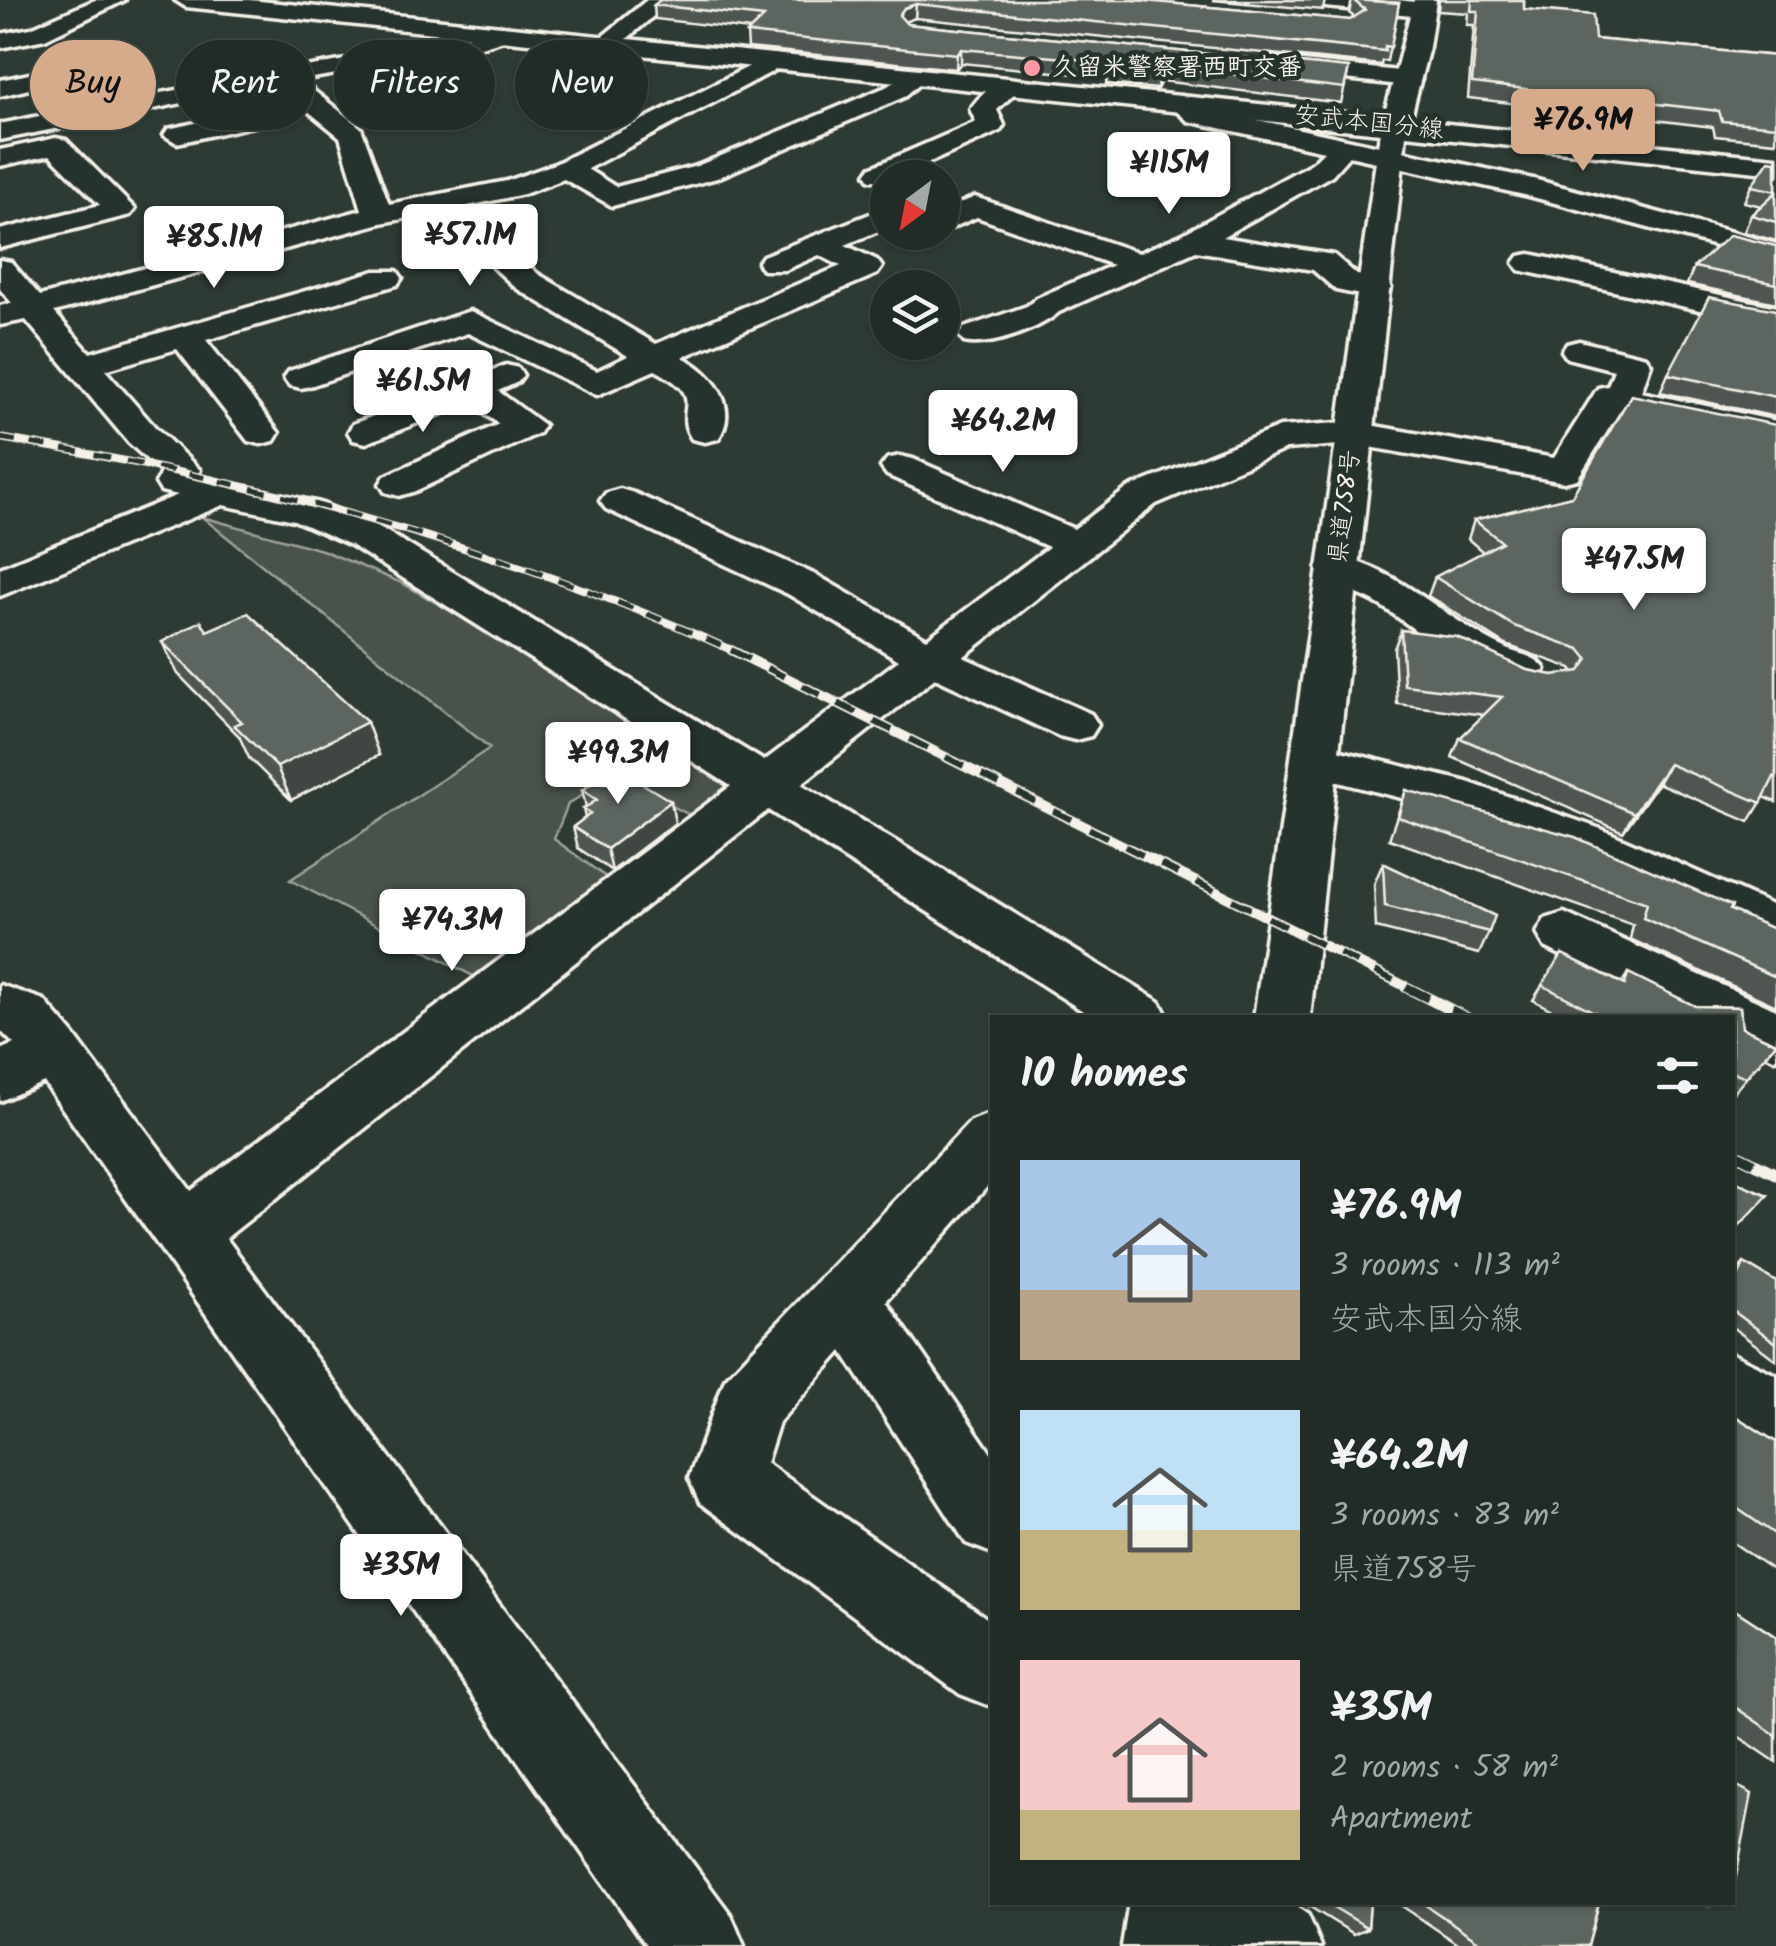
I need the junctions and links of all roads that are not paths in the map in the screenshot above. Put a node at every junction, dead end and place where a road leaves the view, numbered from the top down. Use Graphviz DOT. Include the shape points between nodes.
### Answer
graph roads {
  1 [pos="114,0"];
  2 [pos="186,0"];
  3 [pos="661,0"];
  4 [pos="1325,0"];
  5 [pos="1353,2"];
  6 [pos="1424,4"];
  7 [pos="1309,19"];
  8 [pos="470,36"];
  9 [pos="452,40"];
  10 [pos="471,40"];
  11 [pos="588,40"];
  12 [pos="611,40"];
  13 [pos="0,42"];
  14 [pos="904,44"];
  15 [pos="1340,46"];
  16 [pos="648,48"];
  17 [pos="774,62"];
  18 [pos="1254,63"];
  19 [pos="1332,71"];
  20 [pos="881,72"];
  21 [pos="916,76"];
  22 [pos="1409,79"];
  23 [pos="30,82"];
  24 [pos="1008,86"];
  25 [pos="0,88"];
  26 [pos="314,104"];
  27 [pos="1182,104"];
  28 [pos="30,125"];
  29 [pos="650,126"];
  30 [pos="198,130"];
  31 [pos="0,132"];
  32 [pos="176,135"];
  33 [pos="682,136"];
  34 [pos="1392,141"];
  35 [pos="1342,147"];
  36 [pos="0,158"];
  37 [pos="912,160"];
  38 [pos="1776,166"];
  39 [pos="567,170"];
  40 [pos="441,203"];
  41 [pos="960,213"];
  42 [pos="378,215"];
  43 [pos="870,223"];
  44 [pos="0,239"];
  45 [pos="1192,241"];
  46 [pos="820,244"];
  47 [pos="1776,253"];
  48 [pos="774,263"];
  49 [pos="1530,263"];
  50 [pos="1140,264"];
  51 [pos="0,269"];
  52 [pos="386,278"];
  53 [pos="1375,288"];
  54 [pos="35,307"];
  55 [pos="0,316"];
  56 [pos="1776,318"];
  57 [pos="976,335"];
  58 [pos="185,336"];
  59 [pos="1580,351"];
  60 [pos="654,357"];
  61 [pos="546,359"];
  62 [pos="84,366"];
  63 [pos="300,378"];
  64 [pos="472,389"];
  65 [pos="1620,398"];
  66 [pos="706,431"];
  67 [pos="366,432"];
  68 [pos="1776,432"];
  69 [pos="261,433"];
  70 [pos="1354,433"];
  71 [pos="900,467"];
  72 [pos="198,482"];
  73 [pos="399,484"];
  74 [pos="620,501"];
  75 [pos="1077,545"];
  76 [pos="1338,568"];
  77 [pos="0,584"];
  78 [pos="928,658"];
  79 [pos="1552,678"];
  80 [pos="1075,725"];
  81 [pos="1316,761"];
  82 [pos="769,785"];
  83 [pos="1776,929"];
  84 [pos="1564,933"];
  85 [pos="0,1007"];
  86 [pos="1120,1013"];
  87 [pos="1282,1015"];
  88 [pos="1733,1015"];
  89 [pos="1735,1016"];
  90 [pos="1776,1036"];
  91 [pos="54,1050"];
  92 [pos="0,1077"];
  93 [pos="990,1141"];
  94 [pos="188,1231"];
  95 [pos="846,1299"];
  96 [pos="1735,1389"];
  97 [pos="1776,1414"];
  98 [pos="990,1513"];
  99 [pos="988,1666"];
  100 [pos="1172,1905"];
  101 [pos="1216,1905"];
  102 [pos="700,1946"];
  103 [pos="1166,1946"];
  104 [pos="1277,1946"];
  1 -- 13 [label="street" via="38,34"];
  2 -- 8 [label="street, 安武本国分線"];
  3 -- 12 [label="street"];
  4 -- 5 [label="street"];
  5 -- 6 [label="street"];
  5 -- 7 [label="street" via="1347,23"];
  6 -- 22 [label="street, 県道758号"];
  8 -- 9 [label="street"];
  8 -- 10 [label="street"];
  8 -- 11 [label="street, 安武本国分線" via="501,21"];
  14 -- 20 [label="street"];
  15 -- 19 [label="street"];
  16 -- 17 [label="street, 安武本国分線"];
  17 -- 20 [label="street, 安武本国分線"];
  17 -- 29 [label="street"];
  18 -- 19 [label="street"];
  19 -- 22 [label="street"];
  20 -- 21 [label="street, 安武本国分線"];
  21 -- 24 [label="street, 安武本国分線"];
  21 -- 39 [label="street" via="754,168 717,156 612,197"];
  22 -- 34 [label="street, 県道758号"];
  23 -- 25 [label="street"];
  24 -- 27 [label="street, 安武本国分線"];
  24 -- 37 [label="street" via="982,109 991,125"];
  26 -- 42 [label="street" via="352,134"];
  27 -- 34 [label="street, 安武本国分線"];
  27 -- 35 [label="street" via="1198,116"];
  28 -- 31 [label="street"];
  29 -- 33 [label="street"];
  29 -- 39 [label="street"];
  30 -- 32 [label="street"];
  34 -- 35 [label="street"];
  34 -- 38 [label="street, 安武本国分線"];
  34 -- 47 [label="street" via="1533,188"];
  34 -- 53 [label="street, 県道758号"];
  35 -- 45 [label="street" via="1322,169"];
  36 -- 44 [label="street" via="56,146 120,209"];
  39 -- 40 [label="street" via="484,185"];
  40 -- 42 [label="street"];
  40 -- 60 [label="street" via="527,281"];
  41 -- 50 [label="street" via="975,206"];
  42 -- 54 [label="street"];
  43 -- 46 [label="street"];
  45 -- 50 [label="street"];
  45 -- 53 [label="street" via="1323,262 1348,283"];
  46 -- 48 [label="street"];
  46 -- 60 [label="street" via="866,267"];
  49 -- 56 [label="street"];
  50 -- 57 [label="street"];
  51 -- 54 [label="street"];
  52 -- 58 [label="street"];
  53 -- 70 [label="street, 県道758号"];
  54 -- 55 [label="street"];
  54 -- 62 [label="street"];
  58 -- 62 [label="street"];
  58 -- 69 [label="street"];
  59 -- 65 [label="street" via="1634,364"];
  60 -- 61 [label="street" via="596,384"];
  60 -- 66 [label="street" via="692,375 708,399"];
  61 -- 63 [label="street" via="470,321"];
  61 -- 64 [label="street"];
  62 -- 72 [label="street" via="142,435"];
  64 -- 67 [label="street"];
  64 -- 73 [label="street" via="526,424"];
  65 -- 68 [label="street"];
  65 -- 70 [label="street" via="1611,396 1564,472"];
  70 -- 75 [label="street" via="1280,438 1142,496"];
  70 -- 76 [label="street, 県道758号"];
  71 -- 75 [label="street"];
  72 -- 77 [label="street"];
  72 -- 82 [label="street" via="365,536"];
  74 -- 78 [label="street" via="803,585"];
  75 -- 78 [label="street"];
  76 -- 79 [label="street" via="1490,658"];
  76 -- 81 [label="street, 県道758号"];
  78 -- 80 [label="street"];
  78 -- 82 [label="street"];
  81 -- 83 [label="street" via="1450,794 1583,842"];
  81 -- 87 [label="street, 県道758号"];
  82 -- 86 [label="street"];
  82 -- 94 [label="street"];
  84 -- 88 [label="street"];
  85 -- 91 [label="street" via="24,1016"];
  89 -- 90 [label="street"];
  91 -- 92 [label="street"];
  91 -- 94 [label="street"];
  93 -- 95 [label="street"];
  94 -- 102 [label="street"];
  95 -- 98 [label="street"];
  95 -- 99 [label="street" via="750,1403 726,1478"];
  96 -- 97 [label="street"];
  100 -- 103 [label="street"];
  101 -- 104 [label="street"];
}
